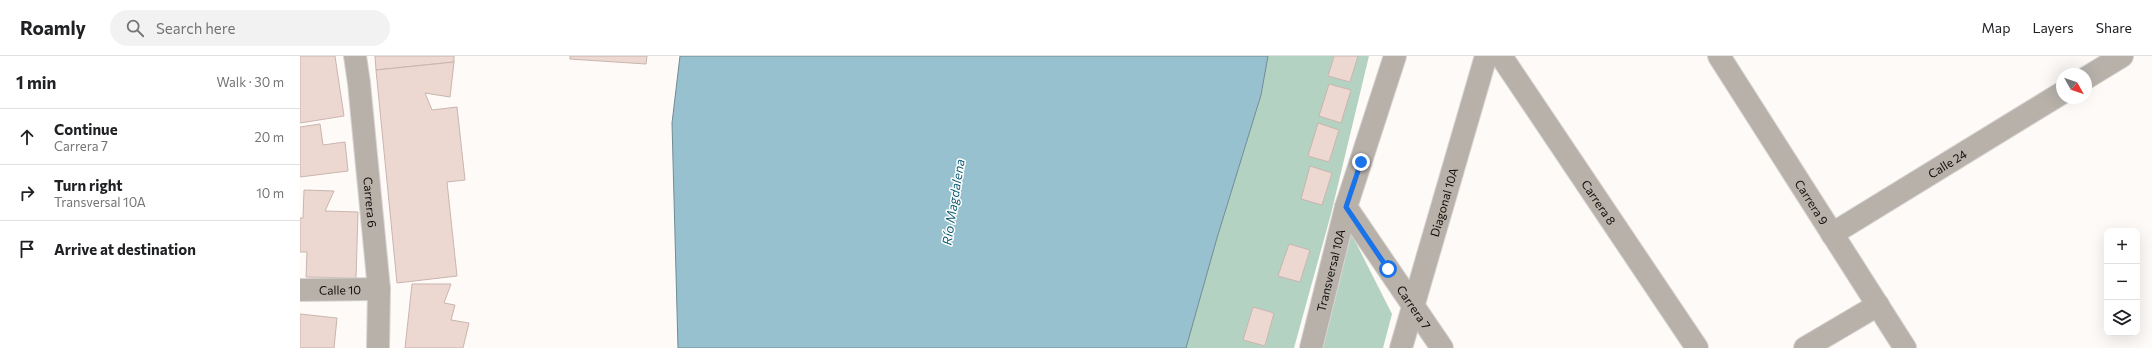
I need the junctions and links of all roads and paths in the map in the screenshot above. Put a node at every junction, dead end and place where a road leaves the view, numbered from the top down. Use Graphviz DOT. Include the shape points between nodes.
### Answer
graph roads {
  1 [pos="355,56"];
  2 [pos="1395,56"];
  3 [pos="1486,56"];
  4 [pos="1501,56"];
  5 [pos="1719,56"];
  6 [pos="2122,56"];
  7 [pos="2092,74"];
  8 [pos="2056,97"];
  9 [pos="1346,207"];
  10 [pos="1832,234"];
  11 [pos="379,289"];
  12 [pos="300,290"];
  13 [pos="1878,305"];
  14 [pos="1414,306"];
  15 [pos="378,348"];
  16 [pos="1312,348"];
  17 [pos="1401,348"];
  18 [pos="1442,348"];
  19 [pos="1697,348"];
  20 [pos="1805,348"];
  21 [pos="1905,348"];
  1 -- 11 [label="street, Carrera 6"];
  2 -- 9 [label="street, Transversal 10A"];
  3 -- 14 [label="street, Diagonal 10A"];
  4 -- 19 [label="street, Carrera 8"];
  5 -- 10 [label="street, Carrera 9"];
  6 -- 7 [label="street"];
  8 -- 10 [label="street, Calle 24"];
  9 -- 14 [label="street, Carrera 7"];
  9 -- 16 [label="street, Transversal 10A"];
  10 -- 13 [label="street, Carrera 9"];
  11 -- 12 [label="street, Calle 10"];
  11 -- 15 [label="street, Carrera 6"];
  13 -- 20 [label="street"];
  13 -- 21 [label="street, Carrera 9"];
  14 -- 17 [label="street, Diagonal 10A"];
  14 -- 18 [label="street, Carrera 7"];
}
